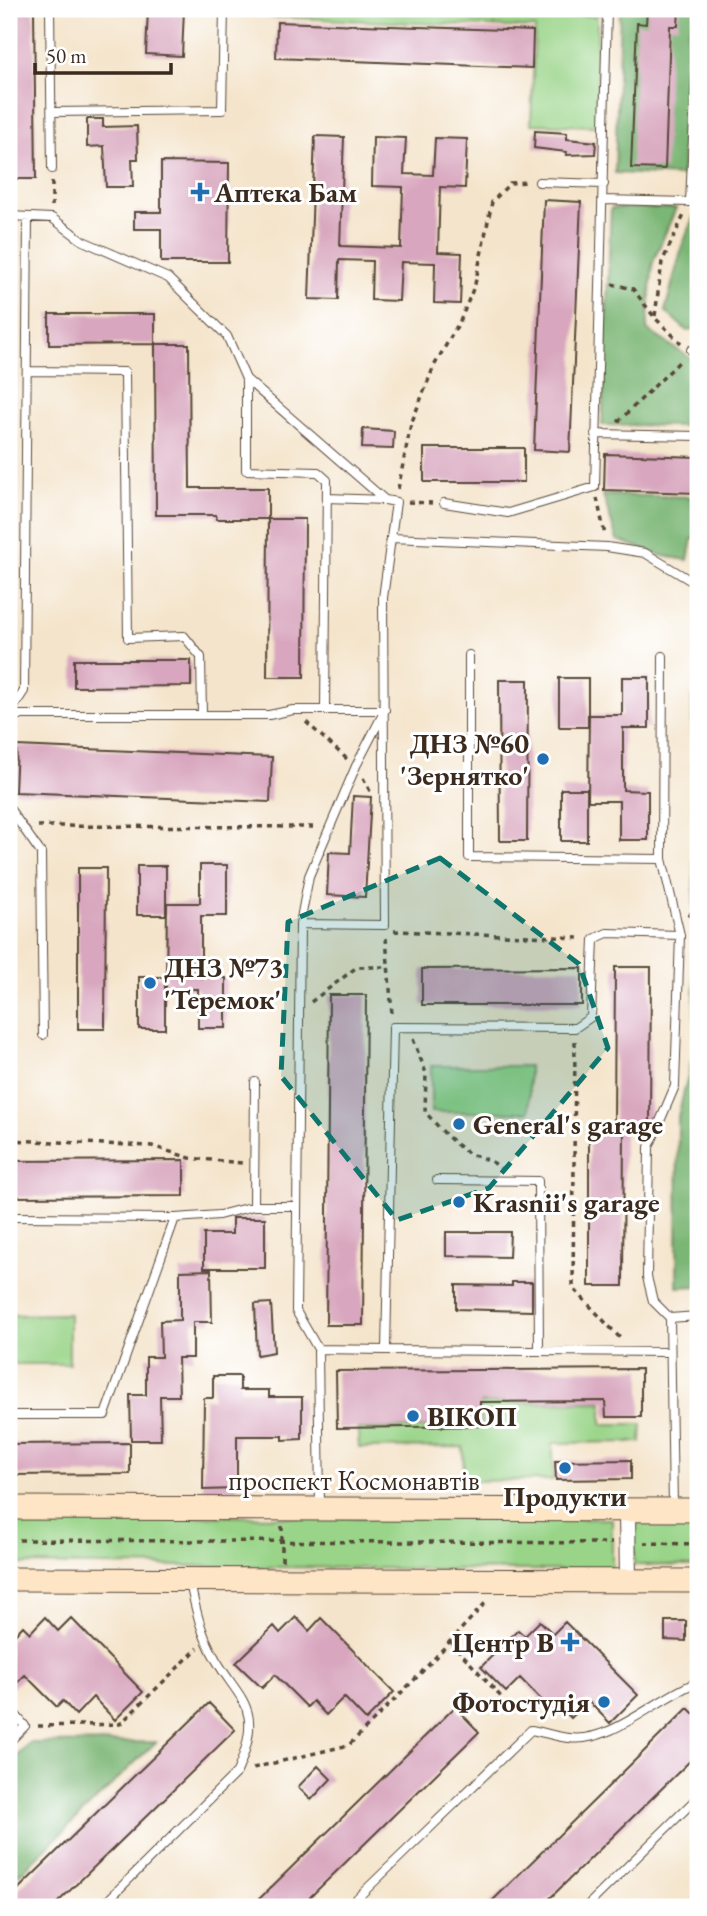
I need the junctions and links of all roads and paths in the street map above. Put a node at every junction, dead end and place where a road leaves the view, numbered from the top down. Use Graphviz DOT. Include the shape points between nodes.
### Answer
graph roads {
  1 [pos="50,9"];
  2 [pos="225,9"];
  3 [pos="466,9"];
  4 [pos="607,11"];
  5 [pos="698,31"];
  6 [pos="52,112"];
  7 [pos="52,169"];
  8 [pos="539,182"];
  9 [pos="604,184"];
  10 [pos="603,200"];
  11 [pos="690,202"];
  12 [pos="9,216"];
  13 [pos="28,217"];
  14 [pos="52,218"];
  15 [pos="600,280"];
  16 [pos="655,318"];
  17 [pos="695,351"];
  18 [pos="27,371"];
  19 [pos="246,379"];
  20 [pos="595,433"];
  21 [pos="606,433"];
  22 [pos="698,436"];
  23 [pos="595,487"];
  24 [pos="327,498"];
  25 [pos="385,500"];
  26 [pos="396,502"];
  27 [pos="444,503"];
  28 [pos="391,538"];
  29 [pos="607,547"];
  30 [pos="698,585"];
  31 [pos="470,655"];
  32 [pos="663,656"];
  33 [pos="325,710"];
  34 [pos="385,710"];
  35 [pos="9,714"];
  36 [pos="202,715"];
  37 [pos="9,808"];
  38 [pos="22,826"];
  39 [pos="330,827"];
  40 [pos="662,859"];
  41 [pos="300,924"];
  42 [pos="680,935"];
  43 [pos="594,939"];
  44 [pos="389,967"];
  45 [pos="300,1010"];
  46 [pos="393,1027"];
  47 [pos="408,1027"];
  48 [pos="575,1028"];
  49 [pos="43,1035"];
  50 [pos="255,1082"];
  51 [pos="9,1140"];
  52 [pos="255,1164"];
  53 [pos="437,1180"];
  54 [pos="512,1180"];
  55 [pos="254,1206"];
  56 [pos="297,1206"];
  57 [pos="9,1217"];
  58 [pos="175,1218"];
  59 [pos="698,1316"];
  60 [pos="670,1318"];
  61 [pos="318,1349"];
  62 [pos="386,1350"];
  63 [pos="538,1351"];
  64 [pos="633,1352"];
  65 [pos="670,1352"];
  66 [pos="9,1415"];
  67 [pos="9,1508"];
  68 [pos="282,1509"];
  69 [pos="320,1509"];
  70 [pos="673,1510"];
  71 [pos="698,1510"];
  72 [pos="627,1511"];
  73 [pos="9,1540"];
  74 [pos="282,1542"];
  75 [pos="628,1543"];
  76 [pos="698,1544"];
  77 [pos="282,1570"];
  78 [pos="9,1579"];
  79 [pos="189,1580"];
  80 [pos="628,1581"];
  81 [pos="698,1581"];
  82 [pos="495,1592"];
  83 [pos="206,1640"];
  84 [pos="450,1641"];
  85 [pos="698,1682"];
  86 [pos="504,1700"];
  87 [pos="9,1707"];
  88 [pos="25,1726"];
  89 [pos="9,1742"];
  90 [pos="237,1772"];
  91 [pos="698,1797"];
  92 [pos="101,1907"];
  93 [pos="348,1907"];
  94 [pos="586,1907"];
  1 -- 6 [label="lane"];
  2 -- 6 [label="lane" via="222,110"];
  3 -- 4 [label="lane"];
  4 -- 9 [label="lane"];
  5 -- 11 [label="lane"];
  6 -- 7 [label="lane"];
  7 -- 14 [label="path"];
  8 -- 9 [label="lane"];
  8 -- 26 [label="path" via="510,183 492,202 475,284 411,424"];
  9 -- 10 [label="lane"];
  10 -- 11 [label="lane"];
  10 -- 15 [label="lane"];
  11 -- 16 [label="path" via="662,262"];
  12 -- 13 [label="lane"];
  13 -- 14 [label="lane"];
  13 -- 18 [label="lane"];
  14 -- 19 [label="lane" via="83,241 168,278 227,336"];
  15 -- 16 [label="path" via="633,289"];
  15 -- 20 [label="lane"];
  16 -- 17 [label="path"];
  17 -- 21 [label="path"];
  18 -- 35 [label="lane" via="24,691"];
  18 -- 36 [label="lane" via="125,372 128,638 184,636 201,657"];
  19 -- 24 [label="lane" via="246,470 318,472 327,480"];
  19 -- 25 [label="lane"];
  20 -- 21 [label="lane"];
  20 -- 23 [label="lane"];
  21 -- 22 [label="lane"];
  23 -- 27 [label="lane" via="508,513"];
  23 -- 29 [label="path"];
  24 -- 25 [label="lane"];
  24 -- 33 [label="lane"];
  25 -- 26 [label="lane"];
  26 -- 27 [label="path"];
  26 -- 28 [label="lane"];
  28 -- 29 [label="lane"];
  28 -- 34 [label="lane" via="383,598"];
  29 -- 30 [label="lane" via="645,553"];
  31 -- 40 [label="lane" via="470,857"];
  32 -- 40 [label="lane"];
  33 -- 34 [label="lane"];
  33 -- 36 [label="lane"];
  34 -- 39 [label="lane"];
  34 -- 41 [label="lane" via="385,925"];
  35 -- 36 [label="lane"];
  37 -- 38 [label="lane"];
  38 -- 39 [label="path"];
  38 -- 49 [label="lane" via="41,853"];
  39 -- 41 [label="lane" via="309,876"];
  40 -- 42 [label="lane"];
  41 -- 45 [label="lane"];
  42 -- 43 [label="lane" via="607,933"];
  42 -- 60 [label="lane" via="675,1086 649,1147 647,1277 653,1301"];
  43 -- 44 [label="path" via="385,931"];
  43 -- 48 [label="lane" via="591,1017"];
  44 -- 45 [label="path" via="357,967"];
  44 -- 46 [label="path"];
  45 -- 56 [label="lane"];
  46 -- 47 [label="lane"];
  46 -- 62 [label="lane"];
  47 -- 48 [label="lane"];
  47 -- 54 [label="path" via="426,1073 425,1112 445,1135 467,1152 495,1162"];
  48 -- 64 [label="path" via="573,1288"];
  50 -- 52 [label="lane"];
  51 -- 52 [label="path" via="152,1146 190,1158"];
  52 -- 55 [label="lane"];
  53 -- 54 [label="lane"];
  54 -- 63 [label="lane" via="538,1181"];
  55 -- 56 [label="lane"];
  55 -- 58 [label="lane" via="219,1215"];
  56 -- 61 [label="lane" via="296,1311"];
  57 -- 58 [label="lane"];
  58 -- 66 [label="lane" via="105,1415"];
  59 -- 60 [label="lane"];
  60 -- 65 [label="lane"];
  61 -- 62 [label="lane"];
  61 -- 69 [label="lane"];
  62 -- 63 [label="lane"];
  63 -- 64 [label="lane"];
  64 -- 65 [label="lane"];
  65 -- 70 [label="lane"];
  67 -- 68 [label="street, проспект Космонавтів"];
  68 -- 69 [label="street, проспект Космонавтів"];
  68 -- 74 [label="path"];
  69 -- 72 [label="street, проспект Космонавтів"];
  70 -- 71 [label="street, проспект Космонавтів"];
  70 -- 72 [label="street, проспект Космонавтів"];
  72 -- 75 [label="street"];
  73 -- 74 [label="path"];
  74 -- 75 [label="path"];
  74 -- 77 [label="path"];
  75 -- 76 [label="path"];
  75 -- 80 [label="street"];
  78 -- 79 [label="street"];
  79 -- 80 [label="street"];
  79 -- 83 [label="lane"];
  80 -- 81 [label="street"];
  82 -- 84 [label="path"];
  83 -- 88 [label="path" via="120,1724"];
  83 -- 90 [label="lane" via="246,1706 251,1725"];
  84 -- 86 [label="path"];
  84 -- 90 [label="path" via="349,1745"];
  85 -- 93 [label="lane" via="675,1690 612,1730 571,1739 531,1730"];
  87 -- 88 [label="lane"];
  88 -- 89 [label="lane"];
  90 -- 92 [label="lane"];
  91 -- 94 [label="lane"];
}
